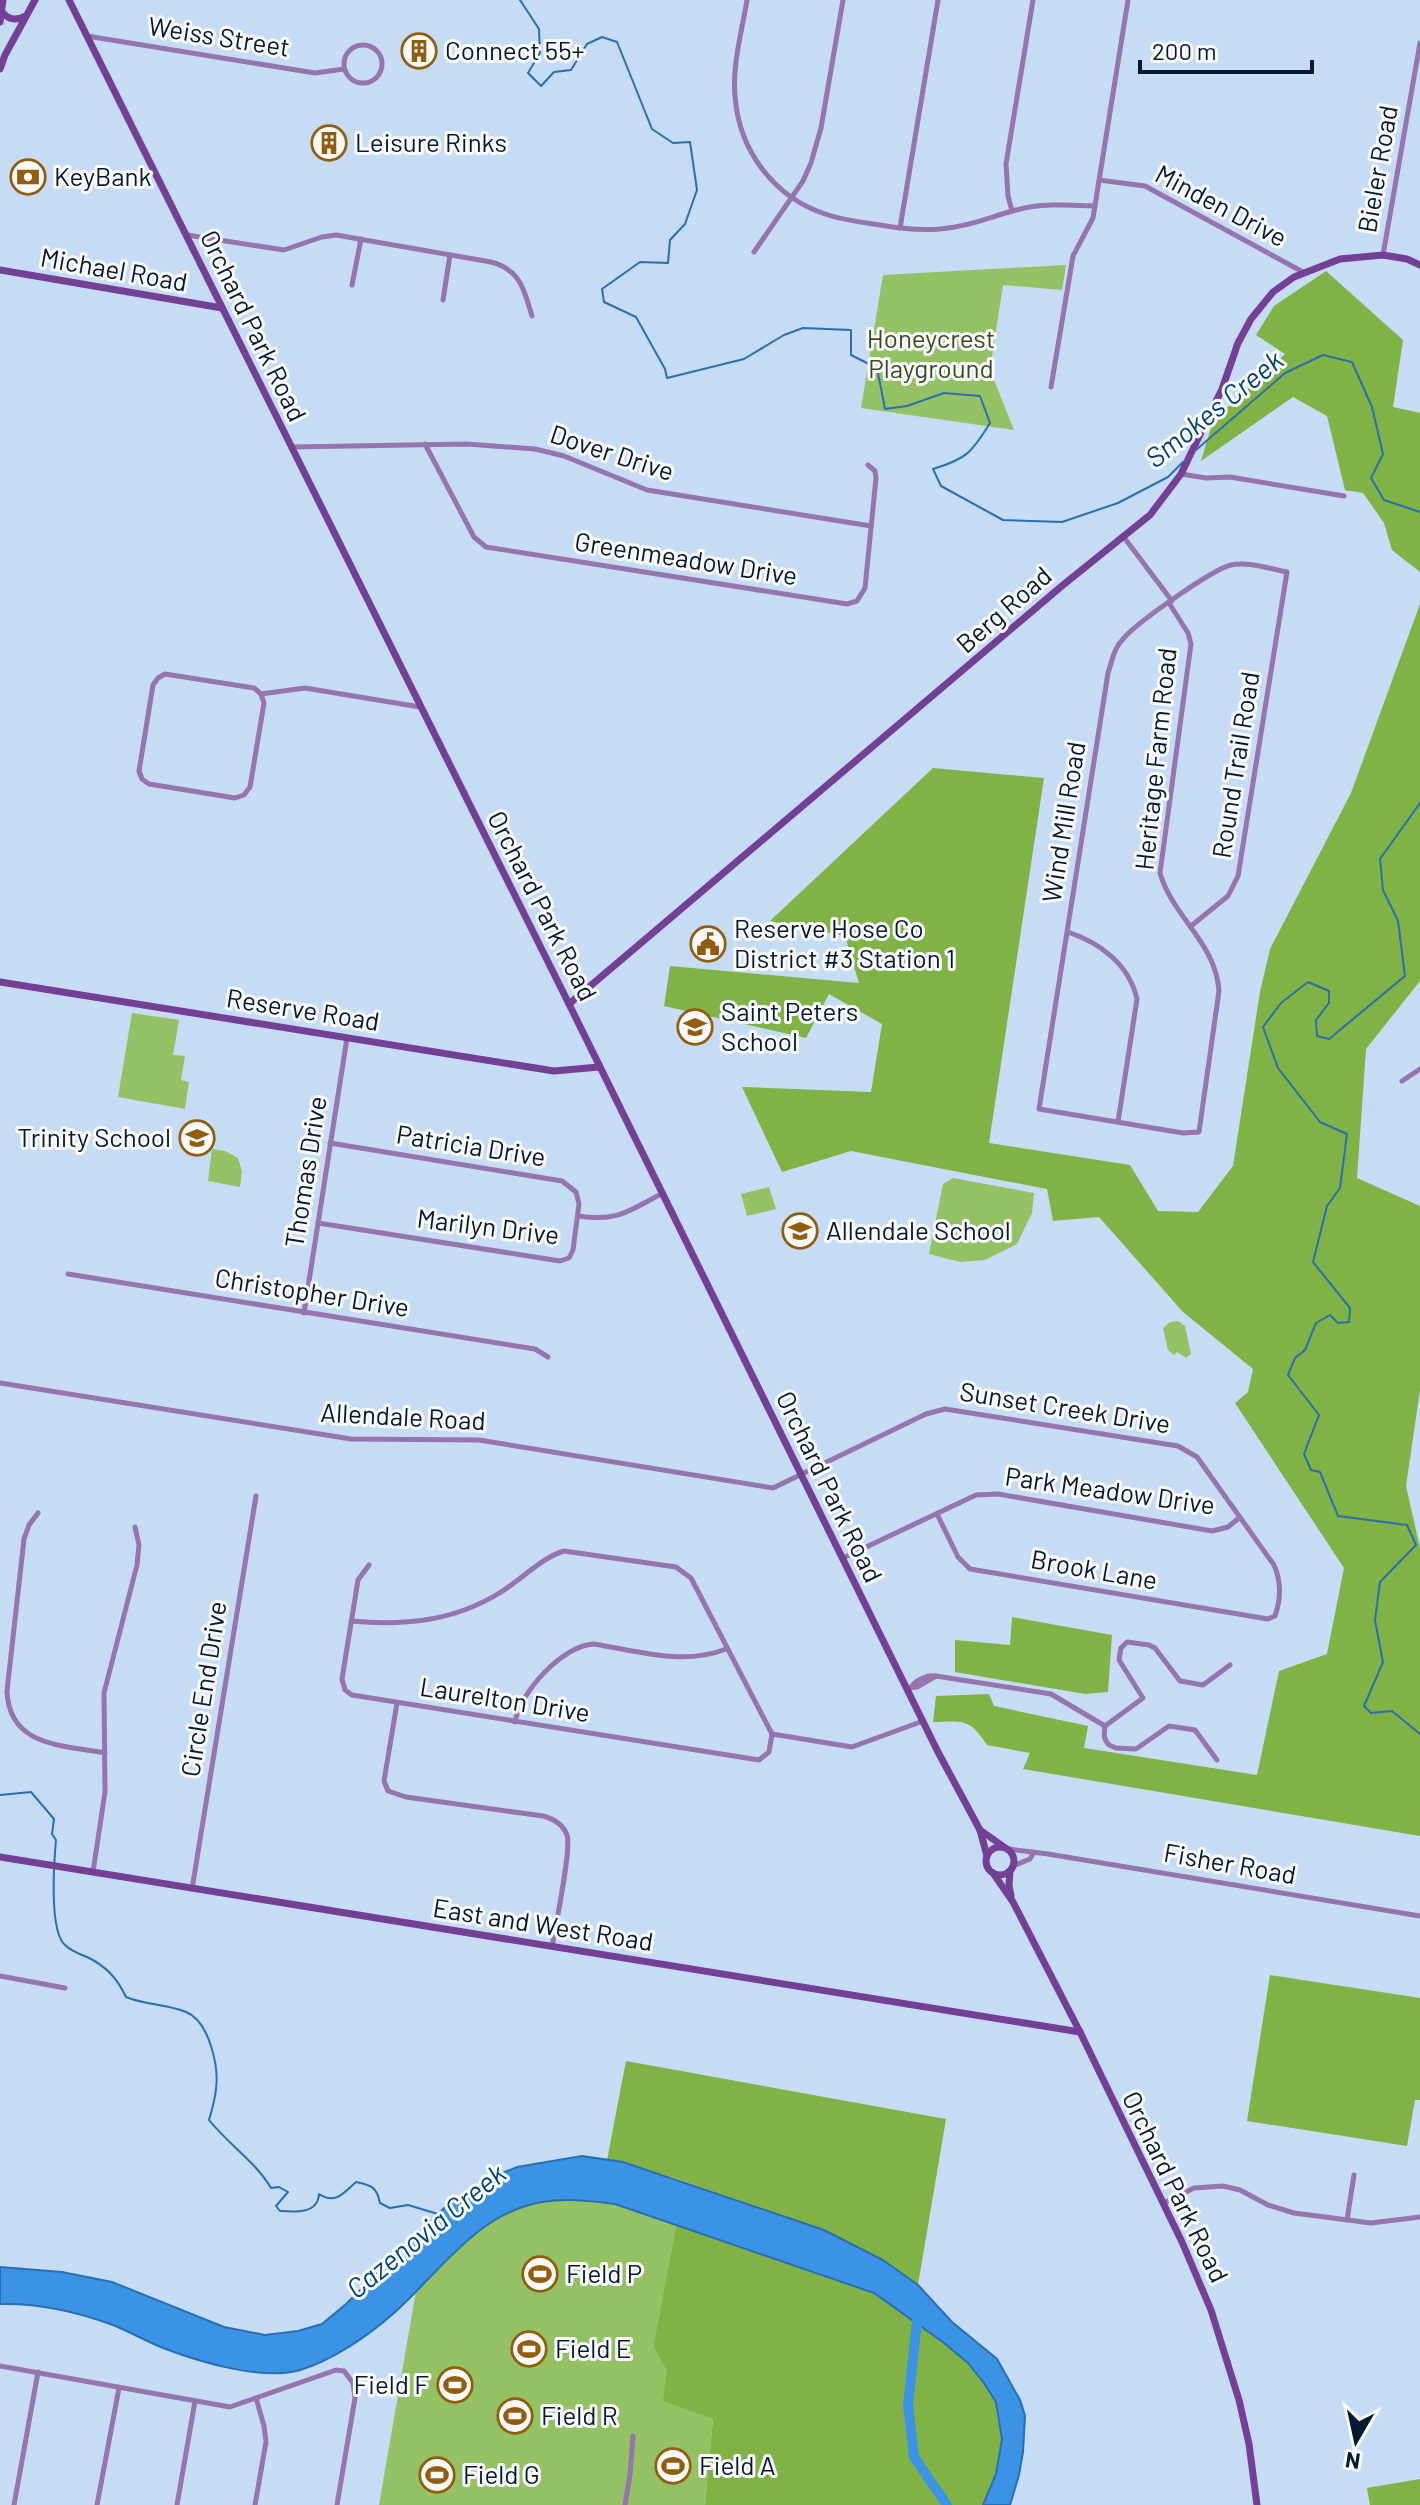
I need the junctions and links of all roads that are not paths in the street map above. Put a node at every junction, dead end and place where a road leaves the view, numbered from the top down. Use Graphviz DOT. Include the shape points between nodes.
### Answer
graph roads {
  1 [pos="3,0"];
  2 [pos="35,0"];
  3 [pos="747,0"];
  4 [pos="843,0"];
  5 [pos="938,0"];
  6 [pos="1033,0"];
  7 [pos="1128,0"];
  8 [pos="68,2"];
  9 [pos="1,11"];
  10 [pos="26,16"];
  11 [pos="0,22"];
  12 [pos="86,36"];
  13 [pos="1420,43"];
  14 [pos="0,69"];
  15 [pos="344,69"];
  16 [pos="1099,180"];
  17 [pos="791,198"];
  18 [pos="1095,206"];
  19 [pos="1012,211"];
  20 [pos="900,228"];
  21 [pos="186,234"];
  22 [pos="361,239"];
  23 [pos="754,252"];
  24 [pos="450,255"];
  25 [pos="1383,255"];
  26 [pos="1420,265"];
  27 [pos="0,270"];
  28 [pos="1303,272"];
  29 [pos="352,285"];
  30 [pos="443,300"];
  31 [pos="222,308"];
  32 [pos="532,316"];
  33 [pos="1051,387"];
  34 [pos="425,444"];
  35 [pos="290,447"];
  36 [pos="868,465"];
  37 [pos="1181,474"];
  38 [pos="1344,496"];
  39 [pos="871,526"];
  40 [pos="1123,536"];
  41 [pos="1170,602"];
  42 [pos="1276,640"];
  43 [pos="261,694"];
  44 [pos="420,707"];
  45 [pos="1191,926"];
  46 [pos="1068,932"];
  47 [pos="0,982"];
  48 [pos="569,1004"];
  49 [pos="347,1038"];
  50 [pos="599,1067"];
  51 [pos="1420,1069"];
  52 [pos="1402,1081"];
  53 [pos="1118,1122"];
  54 [pos="330,1143"];
  55 [pos="663,1193"];
  56 [pos="578,1216"];
  57 [pos="318,1223"];
  58 [pos="68,1274"];
  59 [pos="304,1313"];
  60 [pos="548,1357"];
  61 [pos="0,1383"];
  62 [pos="801,1475"];
  63 [pos="256,1496"];
  64 [pos="38,1513"];
  65 [pos="937,1514"];
  66 [pos="1239,1518"];
  67 [pos="135,1527"];
  68 [pos="843,1558"];
  69 [pos="369,1565"];
  70 [pos="1275,1616"];
  71 [pos="351,1621"];
  72 [pos="726,1649"];
  73 [pos="1230,1665"];
  74 [pos="910,1687"];
  75 [pos="397,1703"];
  76 [pos="923,1721"];
  77 [pos="515,1722"];
  78 [pos="1105,1726"];
  79 [pos="772,1734"];
  80 [pos="105,1753"];
  81 [pos="1217,1760"];
  82 [pos="980,1830"];
  83 [pos="1006,1848"];
  84 [pos="1033,1854"];
  85 [pos="987,1856"];
  86 [pos="0,1857"];
  87 [pos="1012,1869"];
  88 [pos="93,1873"];
  89 [pos="993,1873"];
  90 [pos="192,1889"];
  91 [pos="1013,1902"];
  92 [pos="1420,1916"];
  93 [pos="552,1947"];
  94 [pos="0,1976"];
  95 [pos="65,1988"];
  96 [pos="1080,2032"];
  97 [pos="1354,2175"];
  98 [pos="1163,2204"];
  99 [pos="1420,2217"];
  100 [pos="1347,2220"];
  101 [pos="0,2366"];
  102 [pos="38,2372"];
  103 [pos="119,2388"];
  104 [pos="256,2398"];
  105 [pos="195,2401"];
  106 [pos="633,2436"];
  107 [pos="14,2505"];
  108 [pos="97,2505"];
  109 [pos="177,2505"];
  110 [pos="255,2505"];
  111 [pos="337,2505"];
  112 [pos="625,2505"];
  113 [pos="1257,2505"];
  1 -- 9 [label="street"];
  2 -- 10 [label="street"];
  3 -- 17 [label="street" via="734,84 739,122 757,163"];
  4 -- 17 [label="street" via="816,149"];
  5 -- 20 [label="street"];
  6 -- 19 [label="street" via="1006,164"];
  7 -- 16 [label="street"];
  8 -- 12 [label="street, Orchard Park Road"];
  9 -- 10 [label="street" via="11,19"];
  9 -- 11 [label="street"];
  10 -- 14 [label="street"];
  12 -- 15 [label="street, Weiss Street" via="315,73"];
  12 -- 21 [label="street, Orchard Park Road"];
  13 -- 25 [label="street, Bieler Road"];
  15 -- 15 [label="street, Weiss Street" via="353,80 368,82 379,73 381,58 372,47 357,46 346,55"];
  16 -- 18 [label="street"];
  16 -- 28 [label="street, Minden Drive" via="1145,186"];
  17 -- 20 [label="street" via="827,215"];
  17 -- 23 [label="street"];
  18 -- 19 [label="street"];
  18 -- 33 [label="street" via="1071,264"];
  19 -- 20 [label="street" via="957,228"];
  21 -- 22 [label="street" via="276,250 330,235"];
  21 -- 31 [label="street, Orchard Park Road"];
  22 -- 24 [label="street"];
  22 -- 29 [label="street"];
  24 -- 30 [label="street"];
  24 -- 32 [label="street" via="511,270"];
  25 -- 26 [label="street, Berg Road"];
  25 -- 28 [label="street, Berg Road" via="1340,259"];
  27 -- 31 [label="street, Michael Road"];
  28 -- 37 [label="street, Berg Road" via="1273,292 1244,331"];
  31 -- 35 [label="street, Orchard Park Road"];
  34 -- 35 [label="street, Dover Drive"];
  34 -- 39 [label="street, Dover Drive" via="535,449 647,490"];
  34 -- 39 [label="street, Greenmeadow Drive" via="474,537 491,548 847,604 864,593"];
  35 -- 44 [label="street, Orchard Park Road"];
  36 -- 39 [label="street, Greenmeadow Drive" via="876,478"];
  37 -- 38 [label="street"];
  37 -- 40 [label="street, Berg Road" via="1150,515"];
  40 -- 41 [label="street, Heritage Farm Road"];
  40 -- 48 [label="street, Berg Road"];
  41 -- 42 [label="street, Wind Mill Road" via="1235,563 1287,572"];
  41 -- 45 [label="street, Heritage Farm Road" via="1191,644 1160,873"];
  41 -- 46 [label="street, Wind Mill Road" via="1115,650"];
  42 -- 45 [label="street, Round Trail Road" via="1238,876 1228,896"];
  43 -- 43 [label="street" via="264,703 250,787 244,795 235,798 142,779 139,771 158,678 165,674 254,688"];
  43 -- 44 [label="street" via="305,688"];
  44 -- 48 [label="street, Orchard Park Road"];
  45 -- 53 [label="street, Heritage Farm Road" via="1218,974 1219,991 1199,1132"];
  46 -- 53 [label="street" via="1106,951 1134,985 1137,999"];
  46 -- 53 [label="street, Wind Mill Road" via="1039,1109"];
  47 -- 49 [label="street, Reserve Road"];
  48 -- 50 [label="street, Orchard Park Road"];
  49 -- 50 [label="street, Reserve Road" via="554,1071"];
  49 -- 54 [label="street, Thomas Drive"];
  50 -- 55 [label="street, Orchard Park Road"];
  51 -- 52 [label="street"];
  54 -- 56 [label="street, Patricia Drive" via="562,1181 576,1192"];
  54 -- 57 [label="street, Thomas Drive"];
  55 -- 56 [label="street, Marilyn Drive" via="618,1216"];
  55 -- 62 [label="street, Orchard Park Road"];
  56 -- 57 [label="street, Marilyn Drive" via="573,1250 560,1261"];
  57 -- 59 [label="street, Thomas Drive"];
  58 -- 59 [label="street, Christopher Drive"];
  59 -- 60 [label="street, Christopher Drive" via="535,1349"];
  61 -- 62 [label="street, Allendale Road" via="351,1439 479,1440 773,1488"];
  62 -- 66 [label="street, Sunset Creek Drive" via="945,1409 1178,1446 1197,1457"];
  62 -- 68 [label="street, Orchard Park Road"];
  63 -- 90 [label="street, Circle End Drive"];
  64 -- 80 [label="street" via="24,1539 9,1706 20,1728 36,1739"];
  65 -- 66 [label="street, Park Meadow Drive" via="976,1495 998,1494 1212,1531"];
  65 -- 68 [label="street, Park Meadow Drive"];
  65 -- 70 [label="street, Brook Lane" via="958,1557 970,1569 1268,1619"];
  66 -- 70 [label="street, Sunset Creek Drive" via="1279,1577"];
  67 -- 80 [label="street" via="137,1565 104,1693"];
  68 -- 74 [label="street, Orchard Park Road"];
  69 -- 71 [label="street, Laurelton Drive" via="358,1580"];
  71 -- 72 [label="street" via="399,1624 454,1615 568,1551 682,1570"];
  71 -- 75 [label="street, Laurelton Drive" via="342,1686 352,1695"];
  72 -- 77 [label="street" via="680,1658 582,1645 532,1685"];
  72 -- 79 [label="street"];
  73 -- 78 [label="street" via="1203,1685 1180,1681 1155,1648 1127,1642 1119,1660 1143,1698"];
  74 -- 76 [label="street, Orchard Park Road"];
  74 -- 78 [label="street" via="936,1676 1051,1694"];
  75 -- 77 [label="street, Laurelton Drive"];
  75 -- 93 [label="street" via="384,1781 388,1791 543,1816 565,1831 568,1848"];
  76 -- 79 [label="street" via="852,1747"];
  76 -- 82 [label="street, Orchard Park Road"];
  77 -- 79 [label="street, Laurelton Drive" via="759,1760 769,1752"];
  78 -- 81 [label="street" via="1109,1745 1131,1750 1169,1726 1195,1730"];
  80 -- 88 [label="street" via="104,1807"];
  82 -- 83 [label="street, Orchard Park Road"];
  82 -- 85 [label="street, Orchard Park Road"];
  83 -- 84 [label="street, Fisher Road"];
  83 -- 85 [label="street" via="993,1849"];
  83 -- 87 [label="street" via="1015,1859"];
  84 -- 87 [label="street"];
  84 -- 92 [label="street, Fisher Road"];
  85 -- 89 [label="street"];
  86 -- 88 [label="street, East and West Road"];
  87 -- 89 [label="street"];
  87 -- 91 [label="street, Orchard Park Road"];
  88 -- 90 [label="street, East and West Road"];
  89 -- 91 [label="street, Orchard Park Road"];
  90 -- 93 [label="street, East and West Road"];
  91 -- 96 [label="street, Orchard Park Road"];
  93 -- 96 [label="street, East and West Road"];
  94 -- 95 [label="street"];
  96 -- 98 [label="street, Orchard Park Road"];
  97 -- 100 [label="street"];
  98 -- 100 [label="street" via="1194,2188 1223,2186 1281,2210"];
  98 -- 113 [label="street, Orchard Park Road" via="1224,2344"];
  99 -- 100 [label="street" via="1381,2223"];
  101 -- 102 [label="street"];
  102 -- 103 [label="street"];
  102 -- 107 [label="street"];
  103 -- 105 [label="street"];
  103 -- 108 [label="street"];
  104 -- 105 [label="street" via="230,2407"];
  104 -- 110 [label="street" via="266,2442"];
  104 -- 111 [label="street" via="336,2370 350,2376 355,2398"];
  105 -- 109 [label="street"];
  106 -- 112 [label="street"];
}
